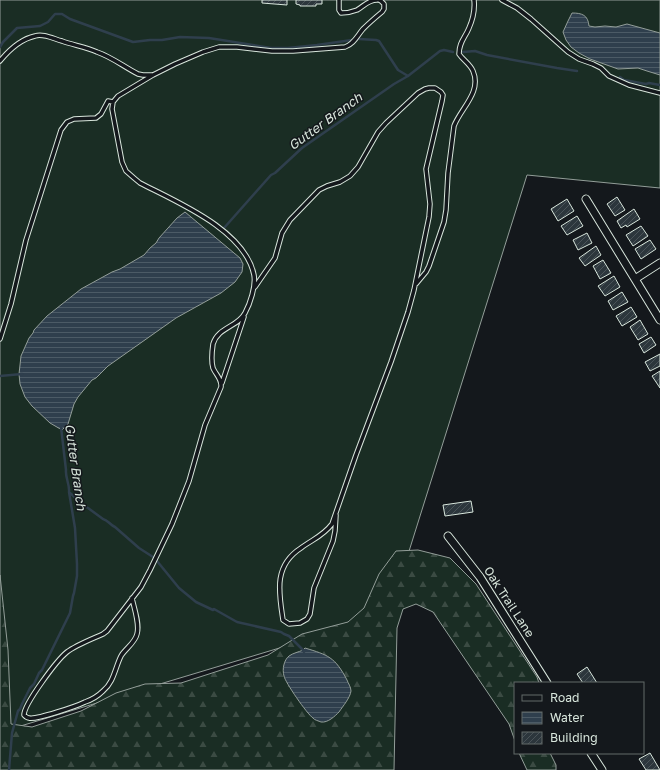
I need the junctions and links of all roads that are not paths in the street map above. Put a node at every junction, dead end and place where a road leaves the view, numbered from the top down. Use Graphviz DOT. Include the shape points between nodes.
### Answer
graph roads {
  1 [pos="339,0"];
  2 [pos="378,0"];
  3 [pos="474,0"];
  4 [pos="502,0"];
  5 [pos="0,61"];
  6 [pos="153,75"];
  7 [pos="660,93"];
  8 [pos="113,102"];
  9 [pos="586,199"];
  10 [pos="660,263"];
  11 [pos="635,280"];
  12 [pos="415,284"];
  13 [pos="254,289"];
  14 [pos="245,314"];
  15 [pos="660,320"];
  16 [pos="0,339"];
  17 [pos="221,384"];
  18 [pos="336,515"];
  19 [pos="448,536"];
  20 [pos="132,598"];
  21 [pos="546,682"];
  22 [pos="592,754"];
  23 [pos="602,770"];
  1 -- 2 [label="lane" via="341,13 357,10 368,2"];
  2 -- 6 [label="lane" via="384,4 382,12 345,47 293,51 220,47 188,58"];
  3 -- 12 [label="lane" via="473,17 459,48 459,54 474,73 475,87 454,126 444,222 429,266"];
  4 -- 7 [label="lane" via="521,12 579,59 601,68 610,76 629,85"];
  5 -- 6 [label="lane" via="22,41 36,35 98,52 138,74"];
  6 -- 8 [label="lane" via="118,96"];
  8 -- 13 [label="lane" via="114,124 126,171 140,183 201,214 235,241 252,268 255,276"];
  8 -- 16 [label="lane" via="108,101 96,118 74,119 67,122 61,130 26,240"];
  9 -- 11 [label="street"];
  10 -- 11 [label="street"];
  11 -- 15 [label="street"];
  12 -- 13 [label="lane" via="429,217 426,169 443,95 434,88 418,93 386,123 350,176 319,190 290,220 282,234 275,258"];
  12 -- 18 [label="lane" via="396,348"];
  13 -- 14 [label="lane"];
  14 -- 17 [label="lane"];
  14 -- 17 [label="lane" via="219,333 213,344 212,366"];
  17 -- 20 [label="lane" via="172,524 141,587"];
  18 -- 18 [label="lane" via="327,531 293,554 283,570 279,580 279,596 283,620 289,624 300,623 310,614 314,588 333,541"];
  19 -- 21 [label="street, Oak Trail Lane" via="480,577"];
  20 -- 20 [label="lane" via="107,631 68,651 57,662 24,710 27,718 46,716 85,702 108,686 121,657 137,634 138,624"];
  22 -- 23 [label="street"];
}
